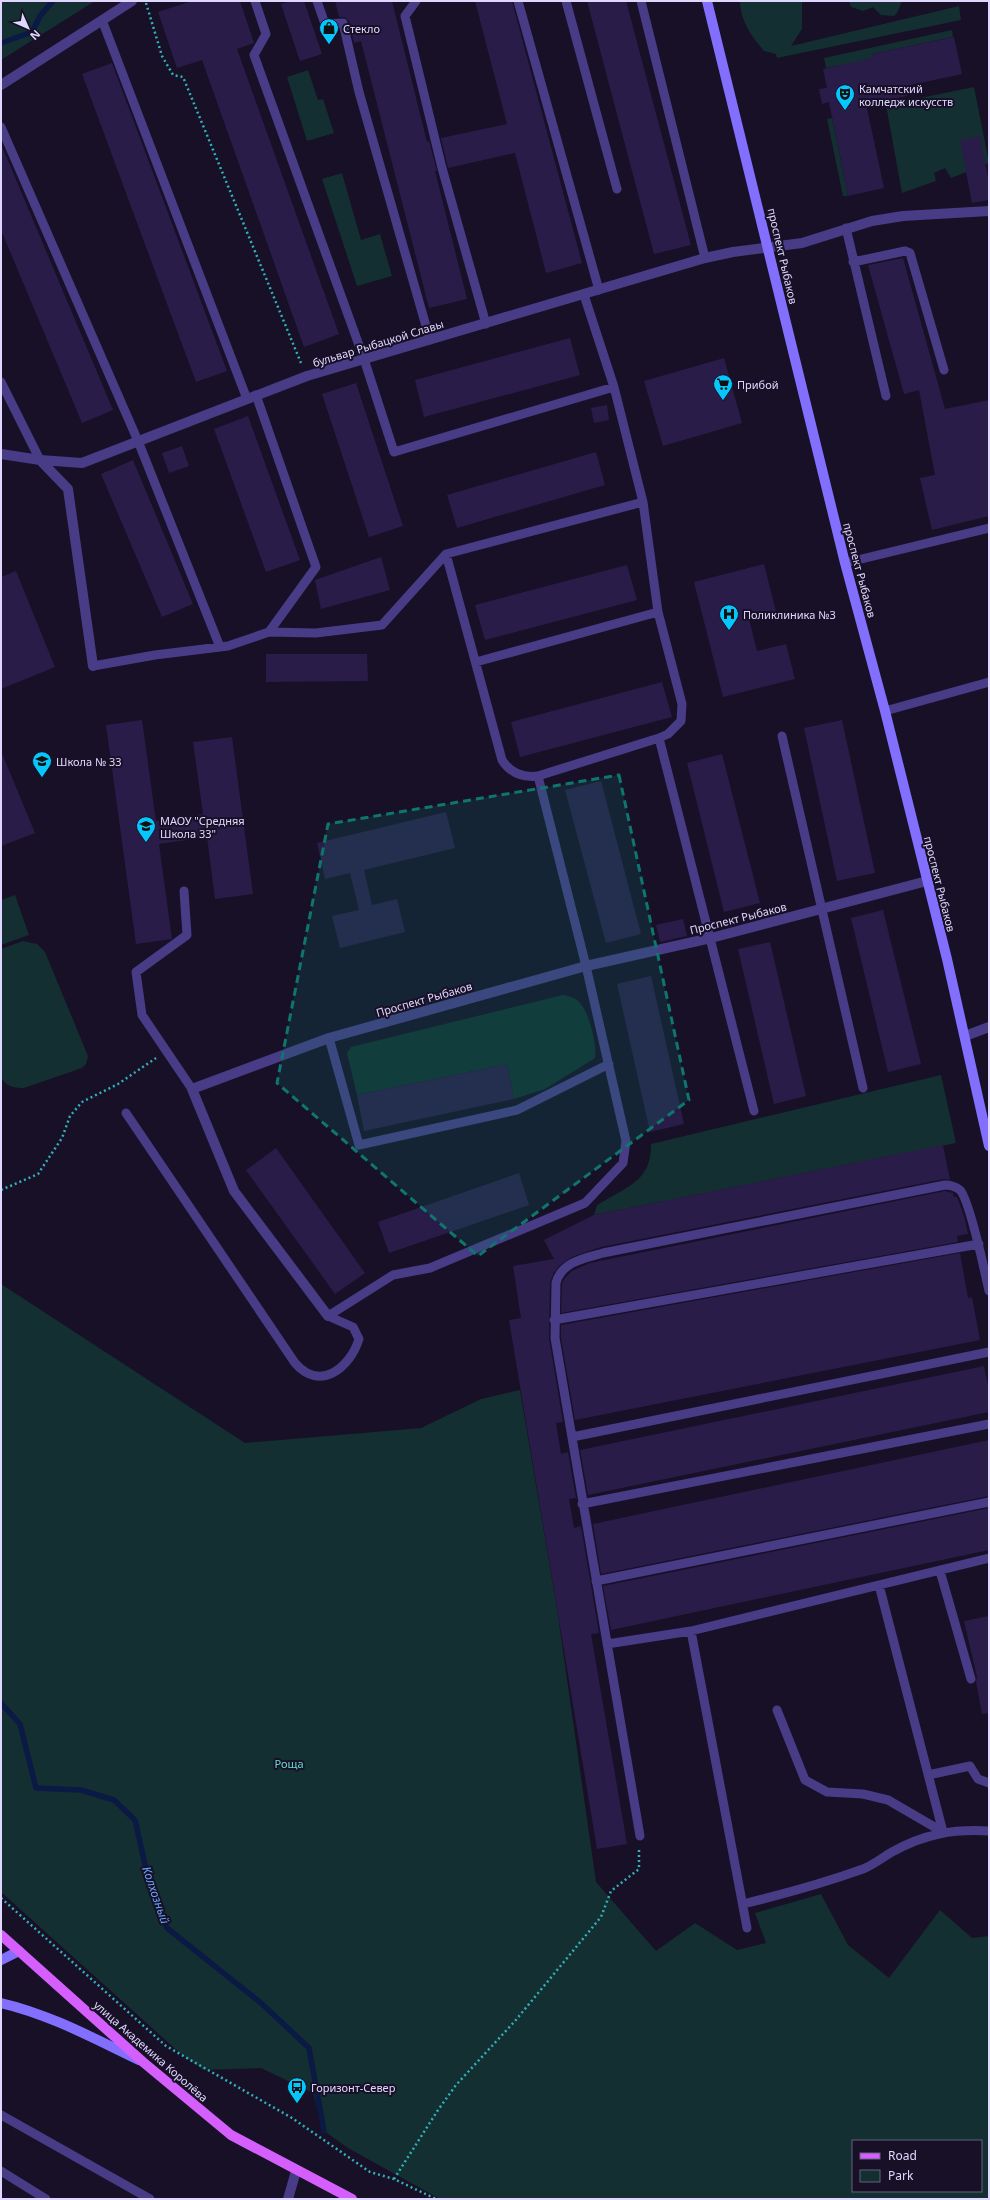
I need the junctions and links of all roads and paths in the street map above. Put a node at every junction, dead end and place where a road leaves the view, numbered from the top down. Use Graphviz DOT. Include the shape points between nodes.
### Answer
graph roads {
  1 [pos="132,1"];
  2 [pos="145,1"];
  3 [pos="255,1"];
  4 [pos="317,1"];
  5 [pos="416,1"];
  6 [pos="518,1"];
  7 [pos="566,1"];
  8 [pos="641,1"];
  9 [pos="707,1"];
  10 [pos="102,20"];
  11 [pos="1,86"];
  12 [pos="1,127"];
  13 [pos="617,189"];
  14 [pos="989,211"];
  15 [pos="846,228"];
  16 [pos="768,247"];
  17 [pos="705,258"];
  18 [pos="853,262"];
  19 [pos="599,290"];
  20 [pos="584,295"];
  21 [pos="486,324"];
  22 [pos="430,340"];
  23 [pos="364,359"];
  24 [pos="944,370"];
  25 [pos="307,376"];
  26 [pos="1,382"];
  27 [pos="614,387"];
  28 [pos="886,396"];
  29 [pos="252,397"];
  30 [pos="138,441"];
  31 [pos="1,454"];
  32 [pos="40,460"];
  33 [pos="643,502"];
  34 [pos="989,528"];
  35 [pos="446,554"];
  36 [pos="845,563"];
  37 [pos="658,612"];
  38 [pos="269,632"];
  39 [pos="220,647"];
  40 [pos="476,662"];
  41 [pos="93,666"];
  42 [pos="989,682"];
  43 [pos="885,711"];
  44 [pos="782,736"];
  45 [pos="658,738"];
  46 [pos="538,776"];
  47 [pos="927,881"];
  48 [pos="184,891"];
  49 [pos="821,910"];
  50 [pos="711,938"];
  51 [pos="586,966"];
  52 [pos="989,1027"];
  53 [pos="965,1036"];
  54 [pos="329,1038"];
  55 [pos="166,1051"];
  56 [pos="609,1064"];
  57 [pos="863,1088"];
  58 [pos="192,1089"];
  59 [pos="754,1111"];
  60 [pos="126,1113"];
  61 [pos="989,1146"];
  62 [pos="1,1190"];
  63 [pos="978,1244"];
  64 [pos="989,1291"];
  65 [pos="328,1316"];
  66 [pos="554,1320"];
  67 [pos="989,1352"];
  68 [pos="989,1424"];
  69 [pos="572,1437"];
  70 [pos="989,1502"];
  71 [pos="582,1504"];
  72 [pos="989,1558"];
  73 [pos="940,1570"];
  74 [pos="596,1581"];
  75 [pos="879,1585"];
  76 [pos="691,1631"];
  77 [pos="607,1644"];
  78 [pos="970,1679"];
  79 [pos="777,1710"];
  80 [pos="928,1776"];
  81 [pos="989,1783"];
  82 [pos="989,1830"];
  83 [pos="943,1832"];
  84 [pos="640,1836"];
  85 [pos="1,1898"];
  86 [pos="743,1904"];
  87 [pos="747,1928"];
  88 [pos="2,1936"];
  89 [pos="19,1951"];
  90 [pos="1,1960"];
  91 [pos="1,2003"];
  92 [pos="143,2062"];
  93 [pos="1,2115"];
  94 [pos="1,2171"];
  95 [pos="296,2171"];
  96 [pos="394,2179"];
  97 [pos="46,2199"];
  98 [pos="150,2199"];
  99 [pos="288,2199"];
  100 [pos="352,2199"];
  101 [pos="436,2199"];
  1 -- 10 [label="street"];
  2 -- 25 [label="path" via="162,56 173,75 183,77"];
  3 -- 23 [label="lane" via="266,34 254,55"];
  4 -- 22 [label="lane" via="325,24 343,24 359,92"];
  5 -- 21 [label="lane" via="405,16 442,168"];
  6 -- 19 [label="lane"];
  7 -- 13 [label="lane"];
  8 -- 17 [label="lane"];
  9 -- 16 [label="main road, проспект Рыбаков"];
  10 -- 11 [label="street"];
  10 -- 29 [label="lane"];
  12 -- 30 [label="lane"];
  14 -- 15 [label="street, бульвар Рыбацкой Славы" via="897,217"];
  15 -- 16 [label="street, бульвар Рыбацкой Славы" via="802,243"];
  15 -- 18 [label="lane"];
  16 -- 17 [label="street, бульвар Рыбацкой Славы"];
  16 -- 36 [label="main road, проспект Рыбаков"];
  17 -- 19 [label="street, бульвар Рыбацкой Славы"];
  18 -- 24 [label="lane" via="905,251 910,253"];
  18 -- 28 [label="lane"];
  19 -- 20 [label="street, бульвар Рыбацкой Славы"];
  20 -- 21 [label="street, бульвар Рыбацкой Славы"];
  20 -- 27 [label="lane"];
  21 -- 22 [label="street, бульвар Рыбацкой Славы"];
  22 -- 23 [label="street, бульвар Рыбацкой Славы"];
  23 -- 25 [label="street, бульвар Рыбацкой Славы"];
  23 -- 27 [label="lane" via="394,452"];
  25 -- 29 [label="street, бульвар Рыбацкой Славы"];
  26 -- 32 [label="lane"];
  27 -- 33 [label="lane"];
  29 -- 30 [label="street, бульвар Рыбацкой Славы"];
  29 -- 38 [label="lane" via="316,567"];
  30 -- 32 [label="street, бульвар Рыбацкой Славы" via="82,463"];
  30 -- 39 [label="lane"];
  31 -- 32 [label="street, бульвар Рыбацкой Славы"];
  32 -- 41 [label="street" via="68,488"];
  33 -- 35 [label="lane"];
  33 -- 37 [label="lane"];
  34 -- 36 [label="lane"];
  35 -- 38 [label="lane" via="382,625 316,633"];
  35 -- 40 [label="lane"];
  36 -- 43 [label="main road, проспект Рыбаков"];
  37 -- 40 [label="lane"];
  37 -- 45 [label="lane" via="682,704 682,715 676,728"];
  38 -- 39 [label="lane"];
  39 -- 41 [label="lane"];
  40 -- 46 [label="lane" via="502,760 515,773 526,777"];
  42 -- 43 [label="lane"];
  43 -- 47 [label="main road, проспект Рыбаков"];
  44 -- 49 [label="lane"];
  45 -- 46 [label="lane"];
  45 -- 50 [label="lane"];
  46 -- 51 [label="lane"];
  47 -- 49 [label="street, Проспект Рыбаков"];
  47 -- 53 [label="main road, проспект Рыбаков"];
  48 -- 55 [label="lane" via="187,935 136,972 142,1015"];
  49 -- 50 [label="street, Проспект Рыбаков"];
  49 -- 57 [label="lane"];
  50 -- 51 [label="street, Проспект Рыбаков"];
  50 -- 59 [label="lane"];
  51 -- 54 [label="street, Проспект Рыбаков"];
  51 -- 56 [label="lane"];
  52 -- 53 [label="street"];
  53 -- 61 [label="main road, проспект Рыбаков"];
  54 -- 56 [label="lane" via="359,1145 517,1110"];
  54 -- 58 [label="street, Проспект Рыбаков"];
  55 -- 58 [label="lane"];
  55 -- 62 [label="path" via="118,1084 82,1102 70,1116 62,1138 38,1174"];
  56 -- 65 [label="lane" via="626,1141 623,1163 585,1203 430,1268 393,1275"];
  58 -- 65 [label="street" via="234,1191"];
  60 -- 65 [label="lane" via="294,1363 312,1375 330,1375 338,1372 350,1358 359,1339 353,1328"];
  63 -- 64 [label="lane"];
  63 -- 66 [label="lane"];
  63 -- 66 [label="lane" via="962,1193 953,1186 945,1185 603,1253 578,1261 565,1266 558,1274"];
  66 -- 69 [label="lane"];
  67 -- 69 [label="lane"];
  68 -- 71 [label="lane"];
  69 -- 71 [label="lane"];
  70 -- 74 [label="lane"];
  71 -- 74 [label="lane"];
  72 -- 73 [label="lane"];
  73 -- 75 [label="lane"];
  73 -- 78 [label="lane"];
  74 -- 77 [label="lane"];
  75 -- 76 [label="lane"];
  75 -- 80 [label="lane"];
  76 -- 77 [label="lane"];
  76 -- 86 [label="lane"];
  77 -- 84 [label="lane"];
  79 -- 83 [label="lane" via="805,1780 827,1792 863,1794 888,1800"];
  80 -- 81 [label="lane" via="970,1766 978,1779"];
  80 -- 83 [label="lane"];
  82 -- 83 [label="lane"];
  83 -- 86 [label="lane" via="893,1851 866,1868 799,1890"];
  84 -- 96 [label="path" via="639,1869 611,1891 601,1917 515,2021 456,2085"];
  85 -- 96 [label="path" via="166,2046 292,2118 370,2172"];
  86 -- 87 [label="lane"];
  88 -- 89 [label="main road, улица Академика Королёва"];
  89 -- 90 [label="main road"];
  89 -- 92 [label="main road, улица Академика Королёва"];
  91 -- 92 [label="main road" via="20,2007 76,2030"];
  92 -- 95 [label="main road, улица Академика Королёва" via="232,2135"];
  93 -- 98 [label="lane"];
  94 -- 97 [label="lane"];
  95 -- 99 [label="street"];
  95 -- 100 [label="main road, улица Академика Королёва"];
  96 -- 101 [label="path"];
}
